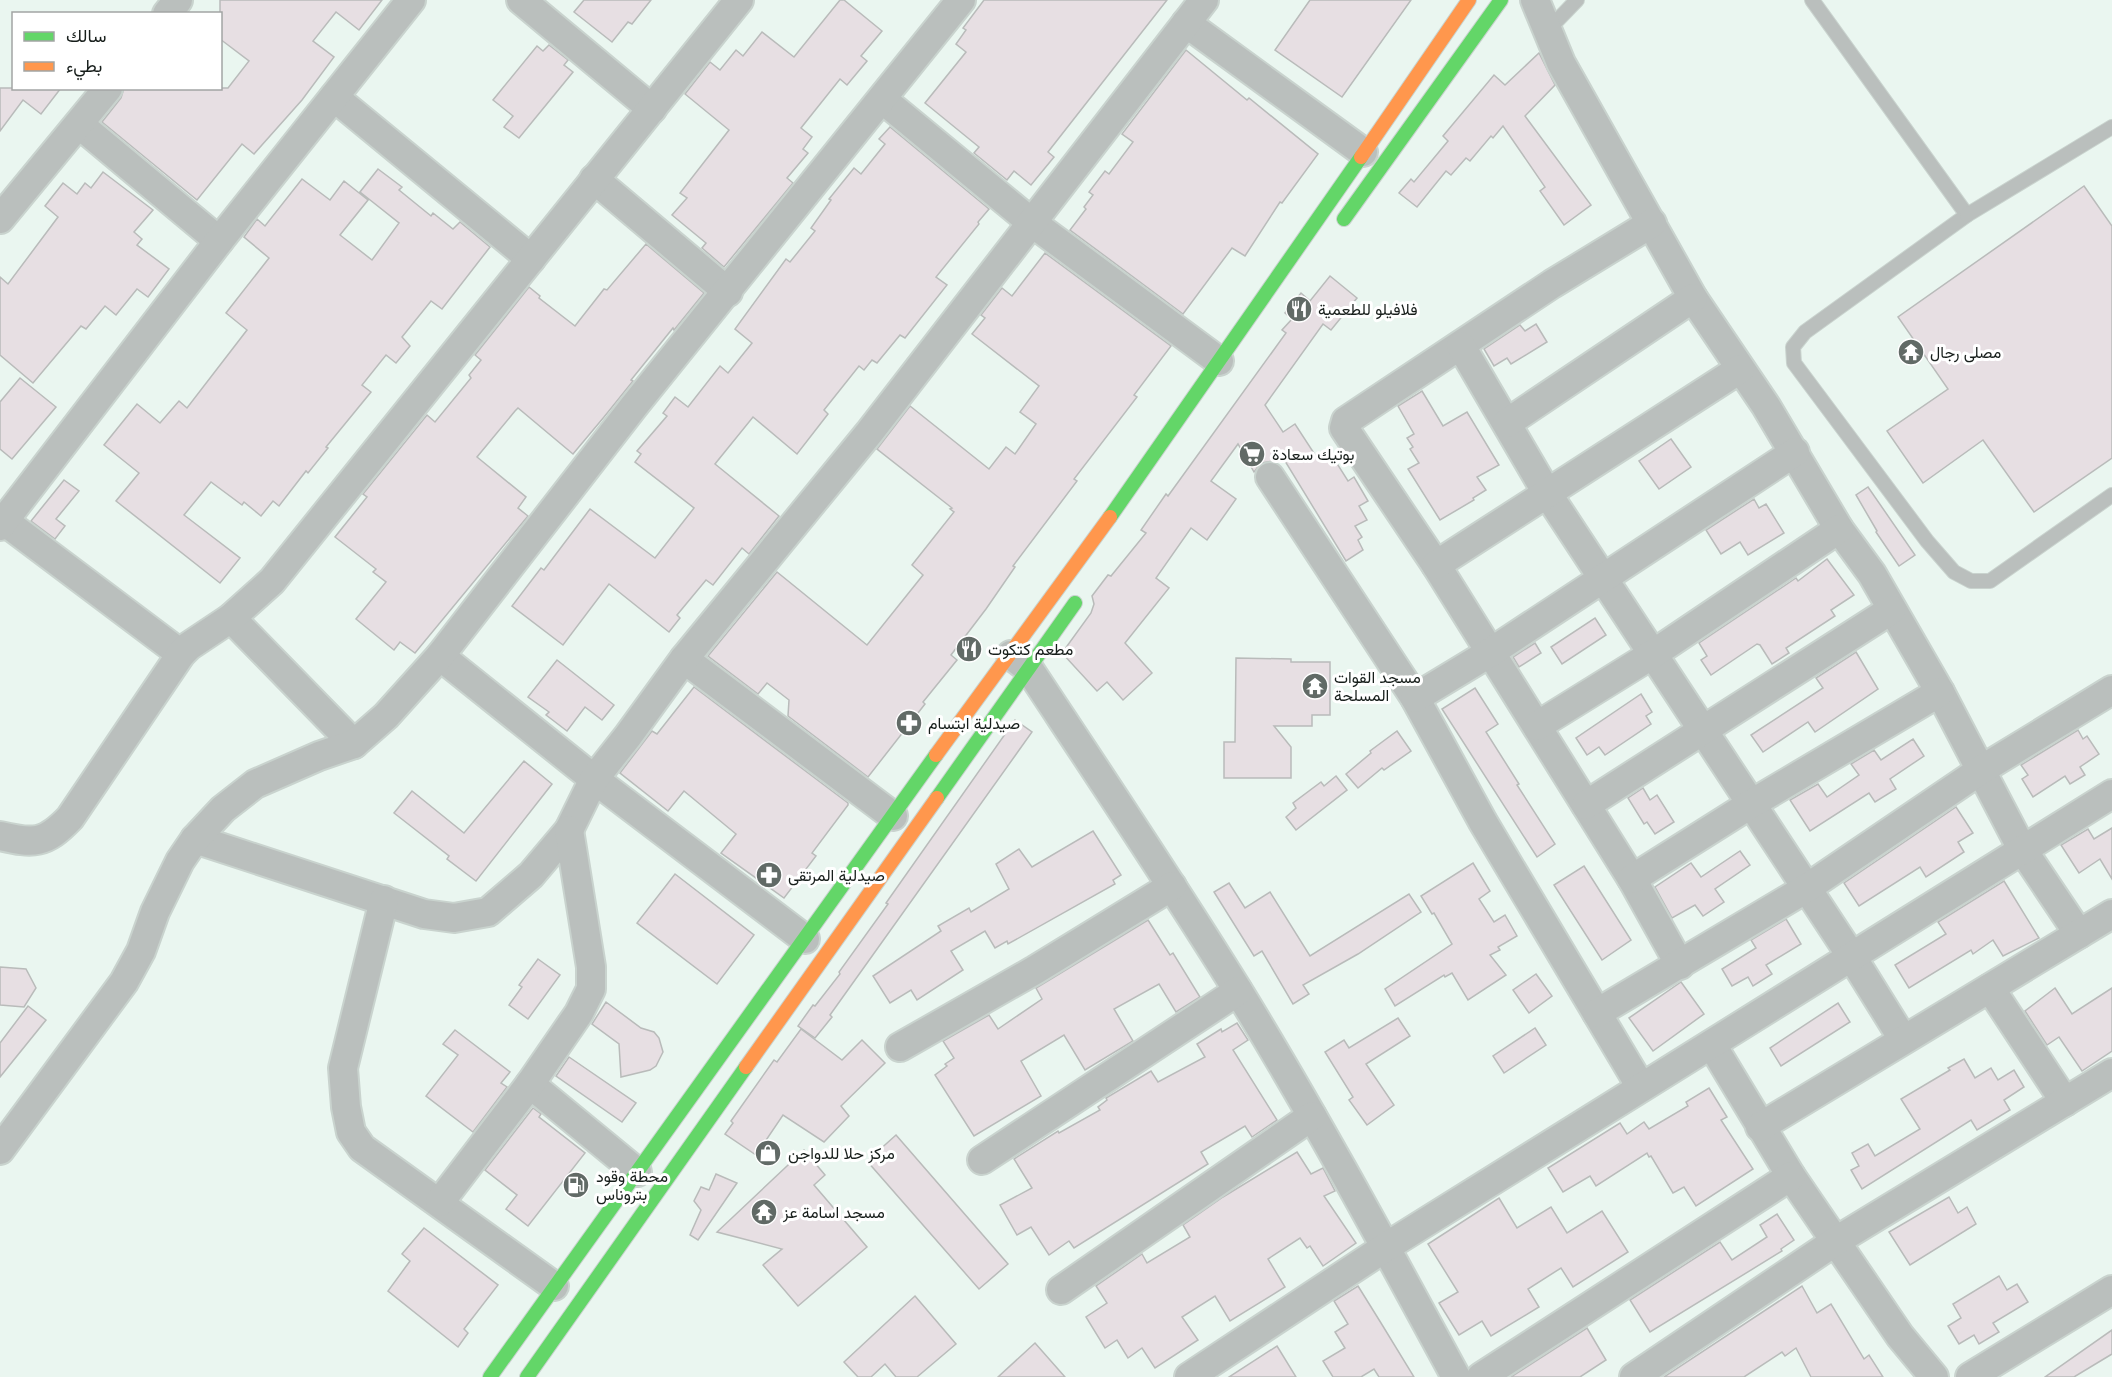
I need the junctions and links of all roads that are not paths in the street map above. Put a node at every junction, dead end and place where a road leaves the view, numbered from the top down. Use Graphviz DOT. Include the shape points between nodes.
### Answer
graph roads {
  1 [pos="178,0"];
  2 [pos="411,0"];
  3 [pos="521,0"];
  4 [pos="739,0"];
  5 [pos="961,0"];
  6 [pos="1204,0"];
  7 [pos="1469,0"];
  8 [pos="1501,0"];
  9 [pos="1535,0"];
  10 [pos="1577,0"];
  11 [pos="1812,0"];
  12 [pos="169,12"];
  13 [pos="1186,23"];
  14 [pos="1547,32"];
  15 [pos="106,90"];
  16 [pos="334,97"];
  17 [pos="882,99"];
  18 [pos="652,110"];
  19 [pos="80,125"];
  20 [pos="2112,127"];
  21 [pos="1363,152"];
  22 [pos="594,179"];
  23 [pos="4,206"];
  24 [pos="1967,215"];
  25 [pos="1032,222"];
  26 [pos="1652,223"];
  27 [pos="1337,228"];
  28 [pos="219,241"];
  29 [pos="531,259"];
  30 [pos="728,292"];
  31 [pos="1693,298"];
  32 [pos="1461,346"];
  33 [pos="1219,361"];
  34 [pos="1740,369"];
  35 [pos="1507,423"];
  36 [pos="1794,452"];
  37 [pos="1270,477"];
  38 [pos="1547,493"];
  39 [pos="2112,495"];
  40 [pos="2,523"];
  41 [pos="1839,529"];
  42 [pos="1436,566"];
  43 [pos="1603,578"];
  44 [pos="1082,593"];
  45 [pos="1891,610"];
  46 [pos="231,618"];
  47 [pos="1491,652"];
  48 [pos="181,654"];
  49 [pos="1653,654"];
  50 [pos="440,656"];
  51 [pos="684,659"];
  52 [pos="1020,662"];
  53 [pos="1940,692"];
  54 [pos="2110,695"];
  55 [pos="1414,698"];
  56 [pos="1537,726"];
  57 [pos="1703,730"];
  58 [pos="354,744"];
  59 [pos="1981,770"];
  60 [pos="594,779"];
  61 [pos="2112,794"];
  62 [pos="1751,804"];
  63 [pos="1586,805"];
  64 [pos="893,816"];
  65 [pos="569,830"];
  66 [pos="0,836"];
  67 [pos="195,839"];
  68 [pos="2022,849"];
  69 [pos="1632,879"];
  70 [pos="1172,886"];
  71 [pos="1807,888"];
  72 [pos="384,900"];
  73 [pos="2112,914"];
  74 [pos="2079,934"];
  75 [pos="805,939"];
  76 [pos="1852,957"];
  77 [pos="1680,964"];
  78 [pos="1990,988"];
  79 [pos="1238,991"];
  80 [pos="1597,1012"];
  81 [pos="1903,1039"];
  82 [pos="1712,1045"];
  83 [pos="900,1047"];
  84 [pos="2112,1073"];
  85 [pos="530,1084"];
  86 [pos="1641,1087"];
  87 [pos="2064,1102"];
  88 [pos="1312,1116"];
  89 [pos="1760,1126"];
  90 [pos="0,1150"];
  91 [pos="982,1160"];
  92 [pos="637,1172"];
  93 [pos="1791,1176"];
  94 [pos="440,1202"];
  95 [pos="616,1226"];
  96 [pos="1836,1241"];
  97 [pos="1386,1247"];
  98 [pos="554,1287"];
  99 [pos="1061,1290"];
  100 [pos="2112,1290"];
  101 [pos="490,1377"];
  102 [pos="526,1377"];
  103 [pos="1190,1377"];
  104 [pos="1456,1377"];
  105 [pos="1481,1377"];
  106 [pos="1634,1377"];
  107 [pos="1934,1377"];
  108 [pos="1970,1377"];
  1 -- 12 [label="street"];
  2 -- 16 [label="street"];
  3 -- 18 [label="street"];
  4 -- 18 [label="street"];
  5 -- 17 [label="street"];
  6 -- 13 [label="street"];
  7 -- 21 [label="main road"];
  8 -- 27 [label="main road"];
  9 -- 14 [label="street"];
  10 -- 14 [label="lane"];
  11 -- 24 [label="lane"];
  13 -- 21 [label="street"];
  13 -- 25 [label="street"];
  14 -- 26 [label="street"];
  15 -- 19 [label="street"];
  16 -- 28 [label="street"];
  16 -- 29 [label="street"];
  17 -- 25 [label="street"];
  17 -- 30 [label="street"];
  18 -- 22 [label="street"];
  19 -- 23 [label="street"];
  19 -- 28 [label="street"];
  20 -- 24 [label="lane"];
  21 -- 33 [label="main road"];
  22 -- 29 [label="street"];
  22 -- 30 [label="street"];
  24 -- 39 [label="lane" via="1805,332 1793,347 1794,363 1927,541 1954,572 1971,581 1990,581"];
  25 -- 33 [label="street"];
  25 -- 51 [label="street" via="869,433"];
  26 -- 31 [label="street"];
  26 -- 32 [label="street"];
  28 -- 40 [label="street"];
  29 -- 46 [label="street" via="272,581"];
  30 -- 50 [label="street"];
  31 -- 34 [label="street"];
  31 -- 35 [label="street"];
  32 -- 35 [label="street"];
  32 -- 42 [label="street" via="1346,421 1344,428"];
  33 -- 52 [label="main road"];
  34 -- 36 [label="street"];
  34 -- 38 [label="street"];
  35 -- 38 [label="street"];
  36 -- 41 [label="street"];
  36 -- 43 [label="street"];
  37 -- 55 [label="street"];
  38 -- 42 [label="street"];
  38 -- 43 [label="street"];
  40 -- 48 [label="street"];
  41 -- 45 [label="street" via="1872,574"];
  41 -- 49 [label="street"];
  42 -- 47 [label="street"];
  43 -- 47 [label="street"];
  43 -- 49 [label="street"];
  44 -- 52 [label="main road"];
  45 -- 53 [label="street"];
  45 -- 57 [label="street"];
  46 -- 48 [label="street"];
  46 -- 58 [label="street"];
  47 -- 55 [label="street"];
  47 -- 56 [label="street"];
  48 -- 66 [label="street" via="70,819 35,842"];
  49 -- 56 [label="street"];
  49 -- 57 [label="street"];
  50 -- 58 [label="street" via="386,716"];
  50 -- 60 [label="street"];
  51 -- 60 [label="street"];
  51 -- 64 [label="street"];
  52 -- 64 [label="main road"];
  52 -- 70 [label="street"];
  52 -- 95 [label="main road"];
  53 -- 59 [label="street"];
  53 -- 62 [label="street"];
  54 -- 59 [label="street"];
  55 -- 80 [label="street"];
  56 -- 63 [label="street"];
  57 -- 62 [label="street"];
  57 -- 63 [label="street"];
  58 -- 67 [label="street" via="255,784 223,809"];
  59 -- 68 [label="street"];
  59 -- 71 [label="street"];
  60 -- 65 [label="street"];
  60 -- 75 [label="street"];
  61 -- 68 [label="street"];
  62 -- 69 [label="street"];
  62 -- 71 [label="street"];
  63 -- 69 [label="street"];
  64 -- 75 [label="main road"];
  65 -- 72 [label="street" via="531,875 488,912 454,918 424,914"];
  65 -- 85 [label="street" via="591,967 591,989"];
  67 -- 72 [label="street"];
  67 -- 90 [label="street" via="180,861 124,982"];
  68 -- 74 [label="street"];
  68 -- 76 [label="street"];
  69 -- 77 [label="street"];
  70 -- 79 [label="street"];
  70 -- 83 [label="street"];
  71 -- 76 [label="street"];
  71 -- 77 [label="street"];
  72 -- 94 [label="street" via="343,1068 346,1107 351,1132 362,1148"];
  73 -- 74 [label="street"];
  74 -- 78 [label="street"];
  75 -- 92 [label="main road"];
  76 -- 81 [label="street"];
  76 -- 82 [label="street"];
  77 -- 80 [label="street"];
  78 -- 81 [label="street"];
  78 -- 87 [label="street"];
  79 -- 88 [label="street"];
  79 -- 91 [label="street"];
  80 -- 86 [label="street"];
  81 -- 89 [label="street"];
  82 -- 86 [label="street"];
  82 -- 89 [label="street"];
  84 -- 87 [label="street"];
  85 -- 92 [label="street"];
  85 -- 94 [label="street"];
  86 -- 97 [label="street"];
  87 -- 96 [label="street"];
  88 -- 97 [label="street"];
  88 -- 99 [label="street"];
  89 -- 93 [label="street"];
  92 -- 95 [label="main road"];
  93 -- 96 [label="street"];
  93 -- 105 [label="street"];
  94 -- 98 [label="street"];
  95 -- 98 [label="main road"];
  95 -- 102 [label="main road"];
  96 -- 106 [label="street"];
  96 -- 107 [label="street" via="1900,1336"];
  97 -- 103 [label="street"];
  97 -- 104 [label="street"];
  98 -- 101 [label="main road"];
  100 -- 108 [label="street"];
}
